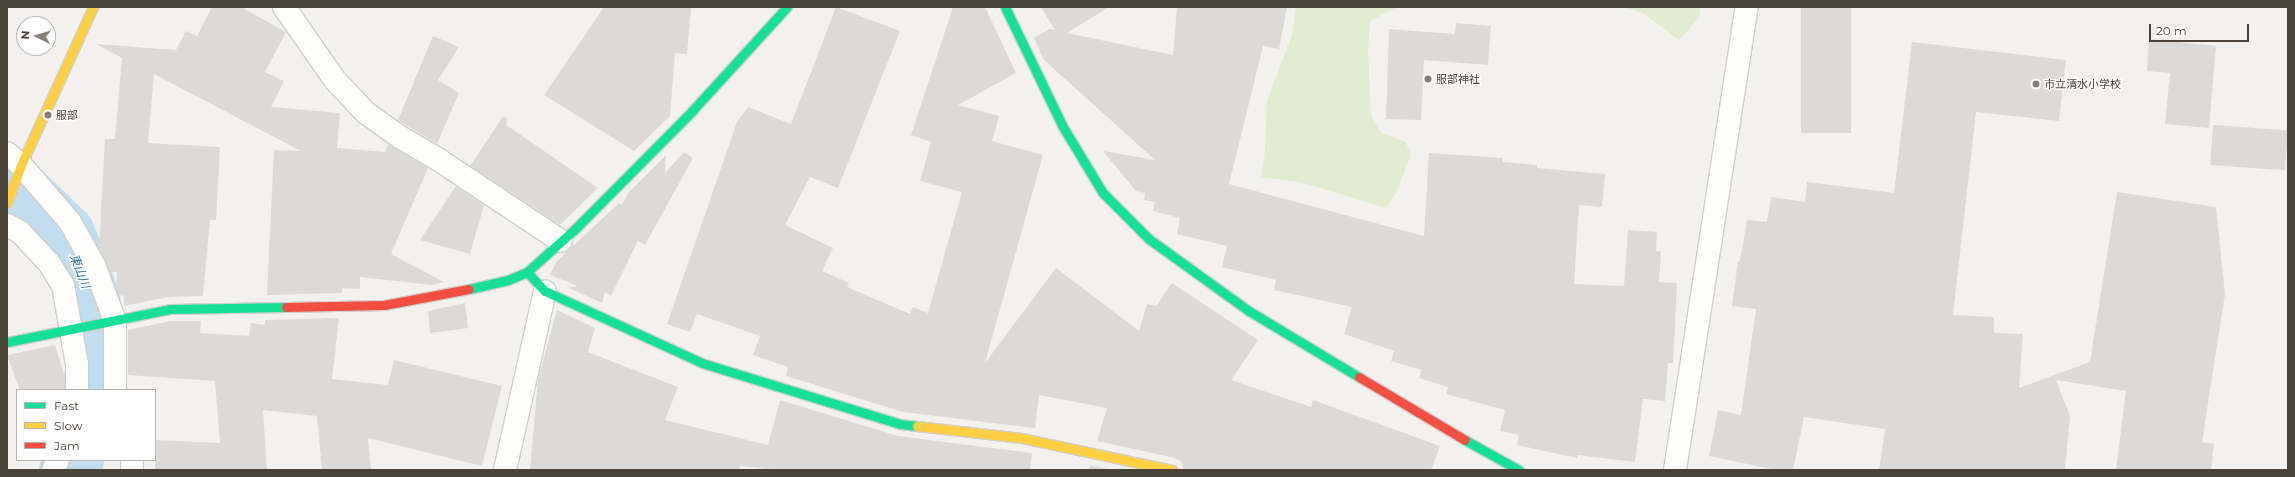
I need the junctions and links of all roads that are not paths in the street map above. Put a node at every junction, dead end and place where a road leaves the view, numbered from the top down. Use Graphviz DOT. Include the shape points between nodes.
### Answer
graph roads {
  1 [pos="93,7"];
  2 [pos="284,7"];
  3 [pos="787,7"];
  4 [pos="1005,7"];
  5 [pos="1748,7"];
  6 [pos="14,159"];
  7 [pos="7,203"];
  8 [pos="7,225"];
  9 [pos="561,241"];
  10 [pos="527,272"];
  11 [pos="545,291"];
  12 [pos="112,322"];
  13 [pos="74,328"];
  14 [pos="7,342"];
  15 [pos="77,389"];
  16 [pos="115,389"];
  17 [pos="58,461"];
  18 [pos="53,470"];
  19 [pos="505,470"];
  20 [pos="1172,470"];
  21 [pos="1519,470"];
  22 [pos="1675,470"];
  1 -- 6 [label="street"];
  2 -- 9 [label="street" via="335,80 366,113"];
  3 -- 9 [label="street" via="692,111"];
  4 -- 21 [label="street" via="1063,127 1103,193 1149,239 1249,311 1457,436"];
  5 -- 22 [label="street"];
  6 -- 7 [label="street"];
  6 -- 12 [label="street" via="70,222 94,265"];
  8 -- 13 [label="street" via="20,232 49,263 63,285"];
  9 -- 10 [label="street"];
  10 -- 11 [label="street"];
  10 -- 12 [label="street" via="508,280 449,294 384,305 170,310"];
  11 -- 19 [label="street"];
  11 -- 20 [label="street" via="702,363 900,424 1022,438"];
  12 -- 13 [label="street"];
  12 -- 16 [label="street"];
  13 -- 14 [label="street"];
  13 -- 15 [label="street"];
  17 -- 18 [label="street"];
}
